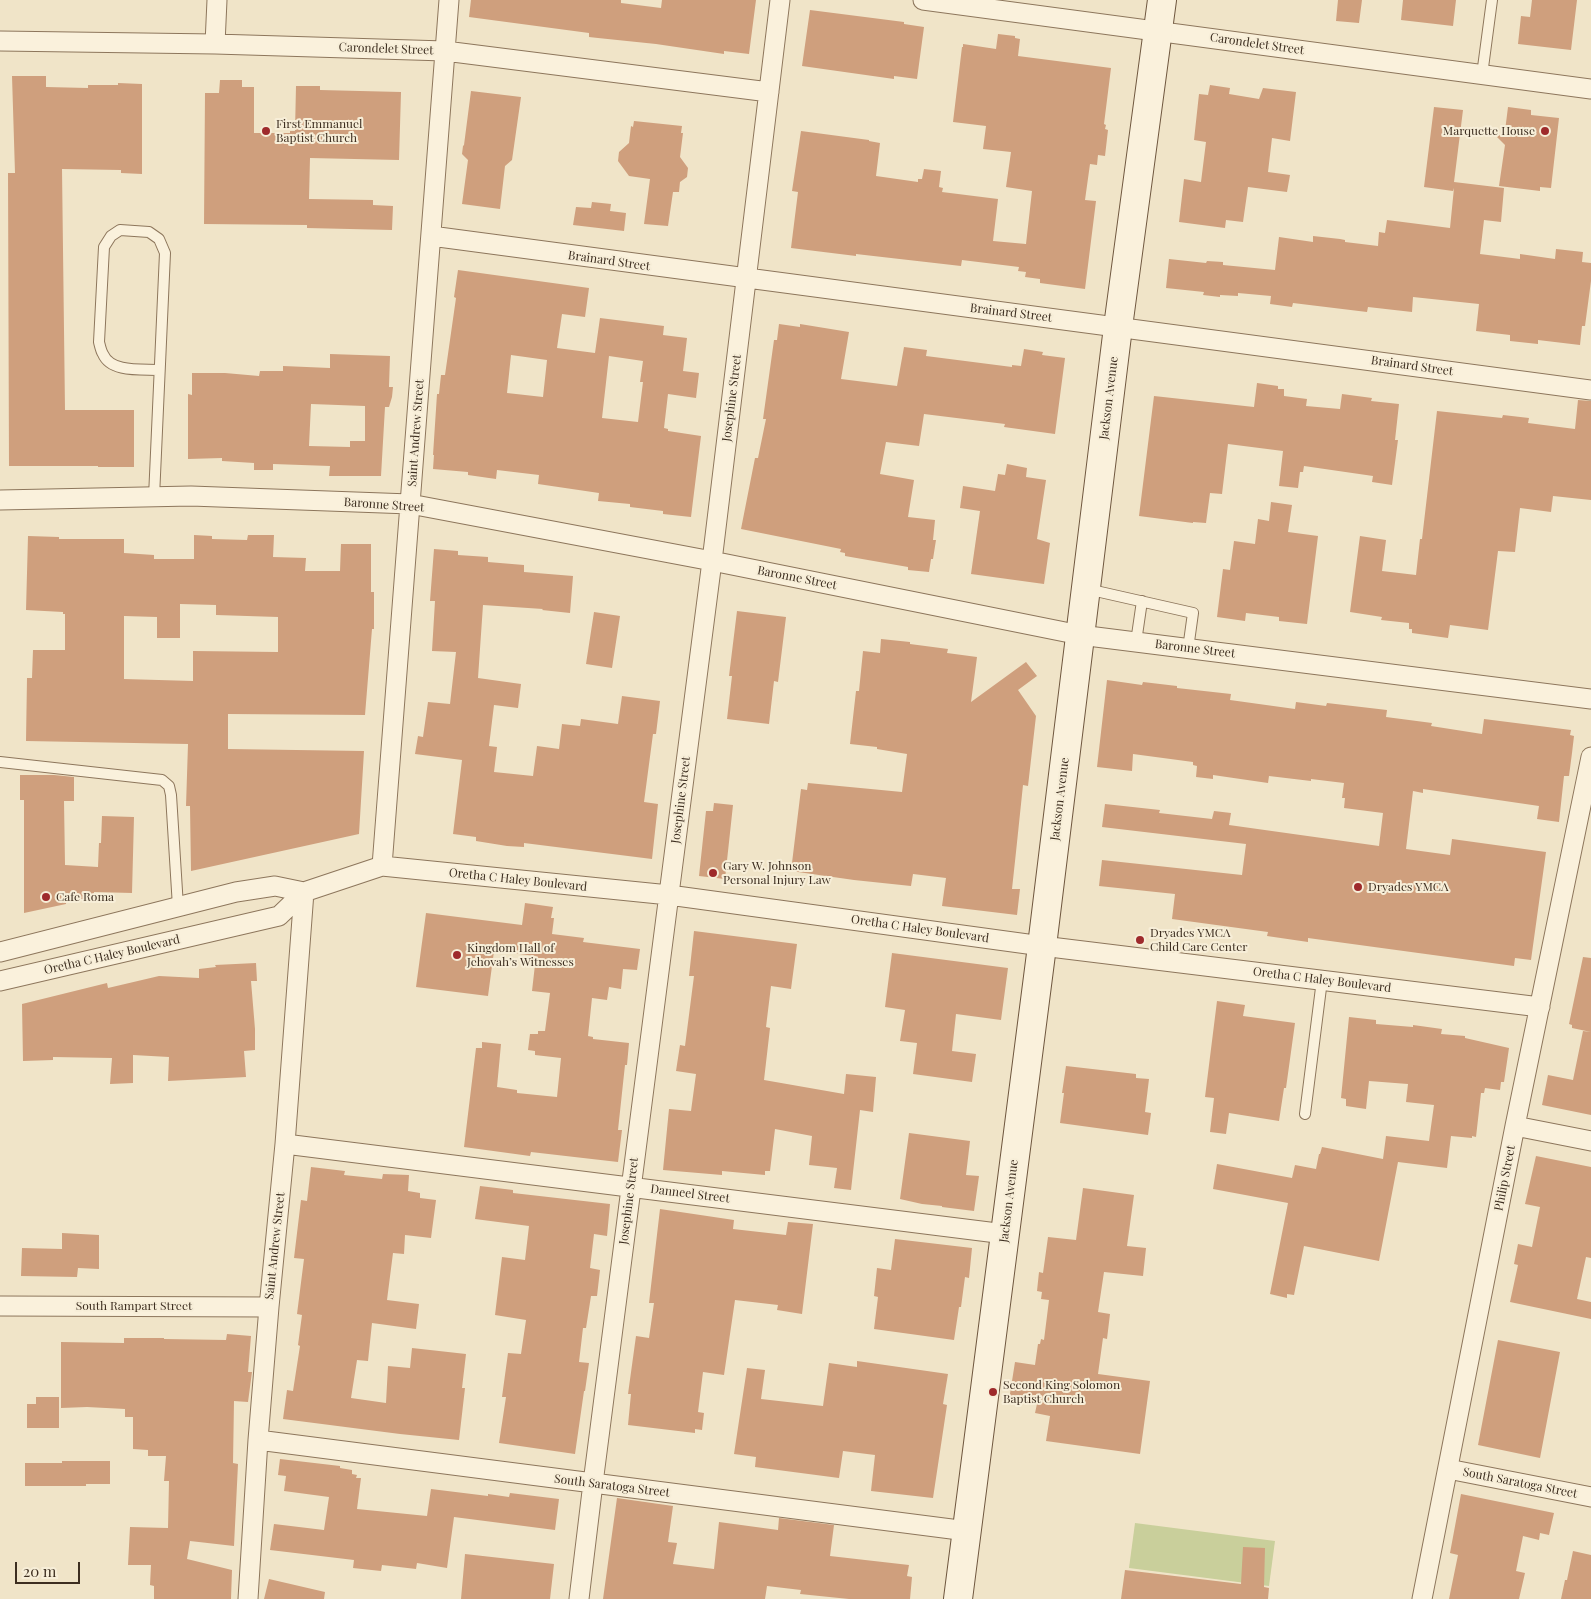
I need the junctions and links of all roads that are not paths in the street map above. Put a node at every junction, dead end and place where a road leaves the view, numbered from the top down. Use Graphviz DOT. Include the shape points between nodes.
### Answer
graph roads {
  1 [pos="217,0"];
  2 [pos="449,0"];
  3 [pos="780,0"];
  4 [pos="923,0"];
  5 [pos="1162,0"];
  6 [pos="1492,0"];
  7 [pos="1158,31"];
  8 [pos="0,41"];
  9 [pos="215,44"];
  10 [pos="445,51"];
  11 [pos="1482,74"];
  12 [pos="1591,89"];
  13 [pos="769,92"];
  14 [pos="431,236"];
  15 [pos="746,280"];
  16 [pos="1118,327"];
  17 [pos="159,370"];
  18 [pos="1591,390"];
  19 [pos="154,497"];
  20 [pos="0,500"];
  21 [pos="410,504"];
  22 [pos="712,561"];
  23 [pos="1086,588"];
  24 [pos="1142,601"];
  25 [pos="1080,635"];
  26 [pos="1136,642"];
  27 [pos="1188,649"];
  28 [pos="1591,699"];
  29 [pos="1591,757"];
  30 [pos="0,762"];
  31 [pos="1588,785"];
  32 [pos="382,866"];
  33 [pos="304,892"];
  34 [pos="669,895"];
  35 [pos="178,907"];
  36 [pos="1042,946"];
  37 [pos="0,952"];
  38 [pos="1322,980"];
  39 [pos="0,981"];
  40 [pos="1540,1007"];
  41 [pos="1305,1114"];
  42 [pos="1516,1126"];
  43 [pos="1591,1141"];
  44 [pos="285,1144"];
  45 [pos="631,1187"];
  46 [pos="1005,1234"];
  47 [pos="0,1306"];
  48 [pos="269,1307"];
  49 [pos="258,1440"];
  50 [pos="1448,1470"];
  51 [pos="592,1483"];
  52 [pos="1591,1497"];
  53 [pos="967,1531"];
  54 [pos="248,1599"];
  55 [pos="579,1599"];
  56 [pos="958,1599"];
  57 [pos="1422,1599"];
  1 -- 9 [label="street"];
  2 -- 10 [label="street, Saint Andrew Street"];
  3 -- 13 [label="street, Josephine Street"];
  4 -- 7 [label="street, Carondelet Street"];
  5 -- 7 [label="street, Jackson Avenue"];
  6 -- 11 [label="lane"];
  7 -- 11 [label="street, Carondelet Street"];
  7 -- 16 [label="street, Jackson Avenue"];
  8 -- 9 [label="street, Carondelet Street"];
  9 -- 10 [label="street, Carondelet Street"];
  10 -- 13 [label="street, Carondelet Street"];
  10 -- 14 [label="street, Saint Andrew Street"];
  11 -- 12 [label="street, Carondelet Street"];
  13 -- 15 [label="street, Josephine Street"];
  14 -- 15 [label="street, Brainard Street"];
  14 -- 21 [label="street, Saint Andrew Street"];
  15 -- 16 [label="street, Brainard Street"];
  15 -- 22 [label="street, Josephine Street"];
  16 -- 18 [label="street, Brainard Street"];
  16 -- 23 [label="street, Jackson Avenue"];
  17 -- 17 [label="lane" via="165,253 159,239 148,232 120,230 104,247 99,342 103,356 113,365"];
  17 -- 19 [label="lane"];
  19 -- 20 [label="street, Baronne Street"];
  19 -- 21 [label="street, Baronne Street"];
  21 -- 22 [label="street, Baronne Street"];
  21 -- 32 [label="street, Saint Andrew Street"];
  22 -- 25 [label="street, Baronne Street"];
  22 -- 34 [label="street, Josephine Street"];
  23 -- 24 [label="lane"];
  23 -- 25 [label="street, Jackson Avenue"];
  24 -- 26 [label="lane"];
  24 -- 27 [label="lane" via="1193,613"];
  25 -- 26 [label="street, Baronne Street"];
  25 -- 36 [label="street, Jackson Avenue"];
  26 -- 27 [label="street, Baronne Street"];
  27 -- 28 [label="street, Baronne Street"];
  29 -- 31 [label="street, Philip Street"];
  30 -- 35 [label="lane" via="162,780 169,786 171,795"];
  31 -- 40 [label="street, Philip Street"];
  32 -- 33 [label="street, Oretha C Haley Boulevard"];
  32 -- 34 [label="street, Oretha C Haley Boulevard"];
  33 -- 35 [label="street" via="275,886"];
  33 -- 39 [label="street, Oretha C Haley Boulevard" via="278,916"];
  33 -- 44 [label="street, Saint Andrew Street"];
  34 -- 36 [label="street, Oretha C Haley Boulevard"];
  34 -- 45 [label="street, Josephine Street"];
  35 -- 37 [label="street"];
  36 -- 38 [label="street, Oretha C Haley Boulevard"];
  36 -- 46 [label="street, Jackson Avenue"];
  38 -- 40 [label="street, Oretha C Haley Boulevard"];
  38 -- 41 [label="lane"];
  40 -- 42 [label="street, Philip Street"];
  42 -- 43 [label="street"];
  42 -- 50 [label="street, Philip Street"];
  44 -- 45 [label="street, Danneel Street"];
  44 -- 48 [label="street, Saint Andrew Street"];
  45 -- 46 [label="street, Danneel Street"];
  45 -- 51 [label="street, Josephine Street"];
  46 -- 53 [label="street, Jackson Avenue"];
  47 -- 48 [label="street, South Rampart Street"];
  48 -- 49 [label="street, Saint Andrew Street"];
  49 -- 51 [label="street, South Saratoga Street"];
  49 -- 54 [label="street, Saint Andrew Street"];
  50 -- 52 [label="street, South Saratoga Street"];
  50 -- 57 [label="street, Philip Street"];
  51 -- 53 [label="street, South Saratoga Street"];
  51 -- 55 [label="street, Josephine Street"];
  53 -- 56 [label="street, Jackson Avenue"];
}
